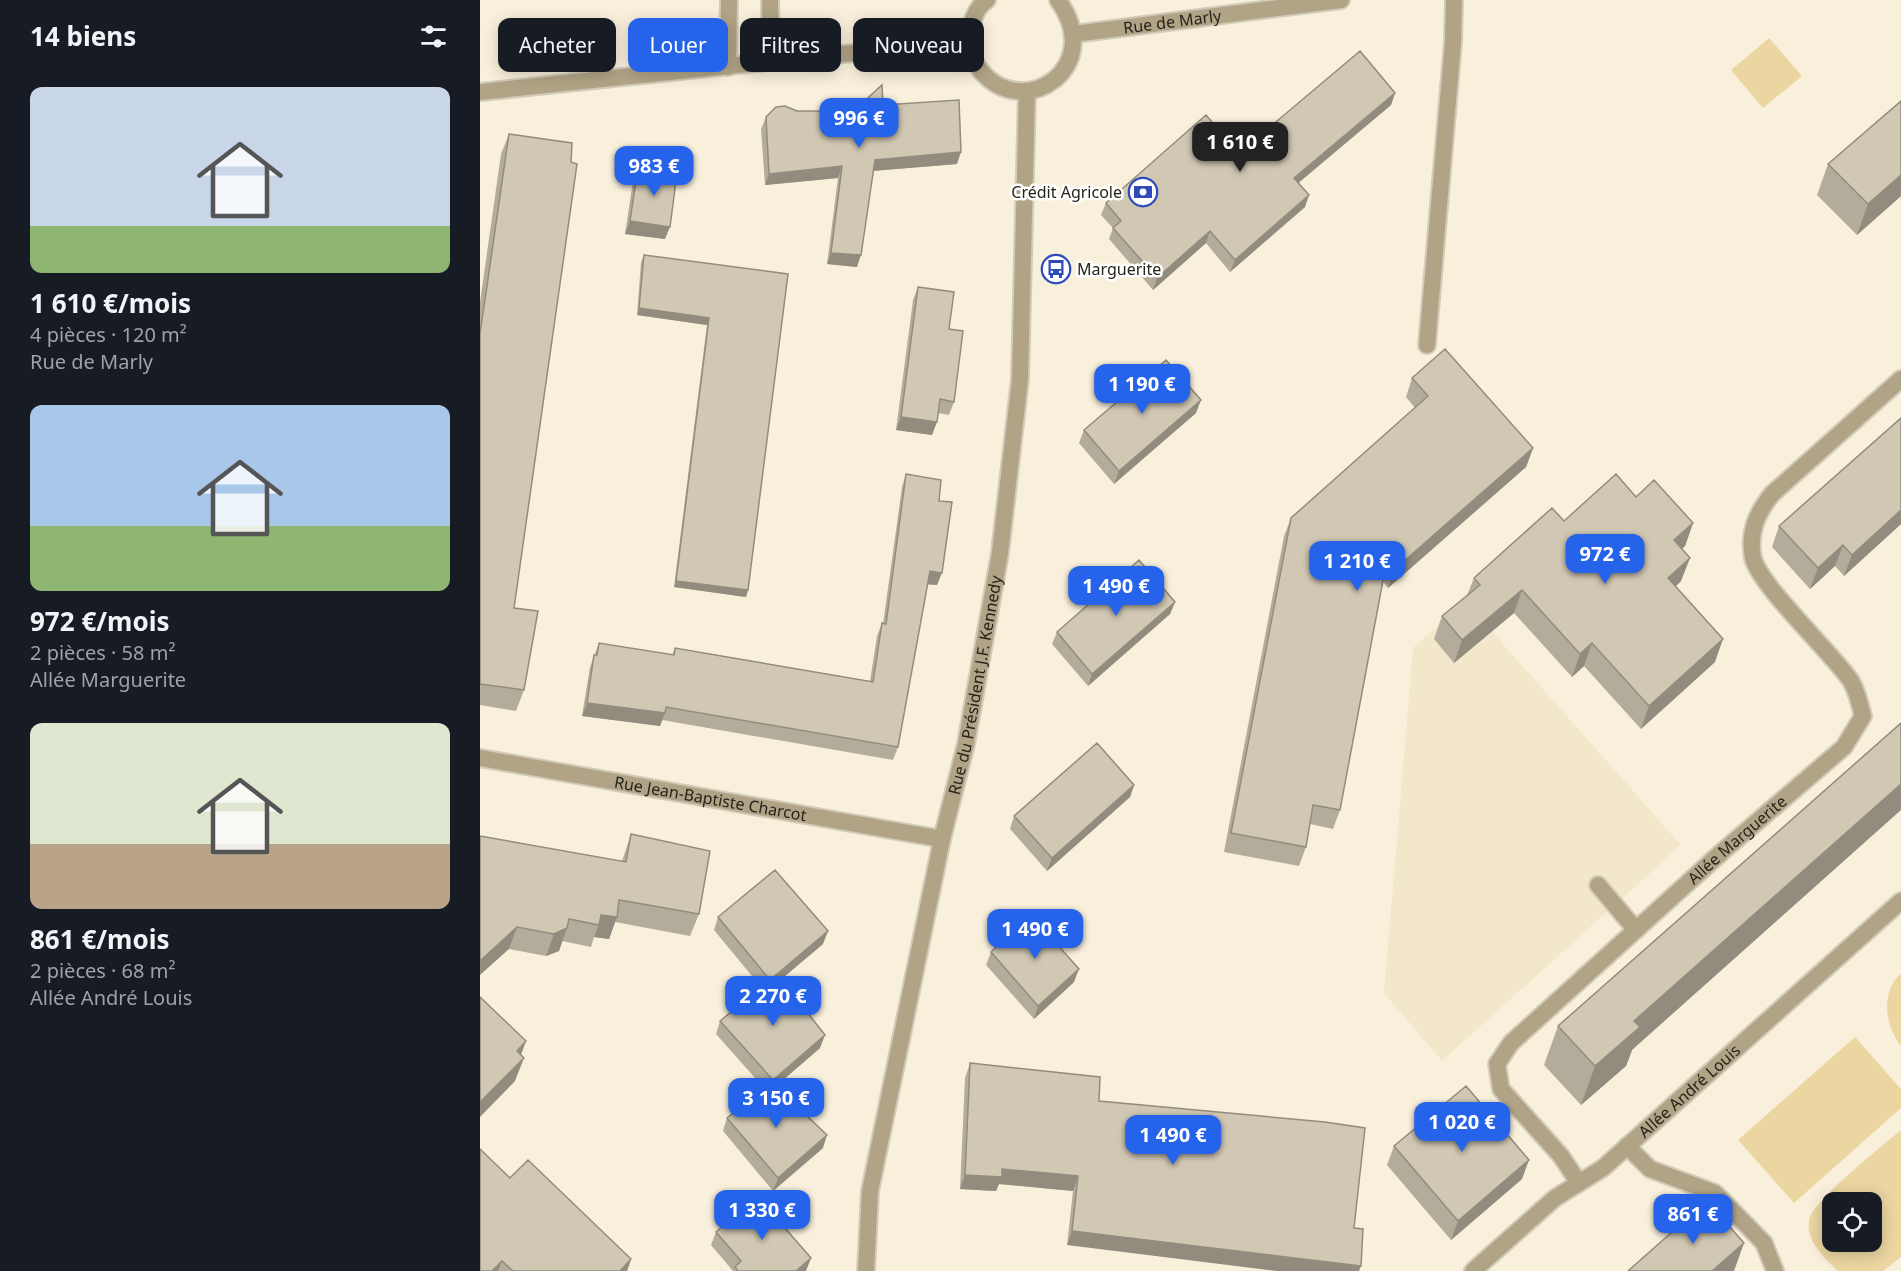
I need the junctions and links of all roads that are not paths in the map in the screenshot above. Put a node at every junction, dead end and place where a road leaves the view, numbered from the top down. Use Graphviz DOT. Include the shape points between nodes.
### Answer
graph roads {
  1 [pos="729,0"];
  2 [pos="770,0"];
  3 [pos="987,0"];
  4 [pos="1058,0"];
  5 [pos="1341,0"];
  6 [pos="1454,0"];
  7 [pos="770,18"];
  8 [pos="974,18"];
  9 [pos="1074,34"];
  10 [pos="740,66"];
  11 [pos="728,67"];
  12 [pos="678,72"];
  13 [pos="982,72"];
  14 [pos="1027,91"];
  15 [pos="480,92"];
  16 [pos="1427,345"];
  17 [pos="1901,379"];
  18 [pos="480,758"];
  19 [pos="942,838"];
  20 [pos="1598,885"];
  21 [pos="1901,901"];
  22 [pos="1635,930"];
  23 [pos="1627,1146"];
  24 [pos="1579,1183"];
  25 [pos="866,1271"];
  26 [pos="1473,1271"];
  27 [pos="1775,1271"];
  1 -- 11 [label="street"];
  2 -- 7 [label="street"];
  3 -- 8 [label="street"];
  4 -- 9 [label="street" via="1069,15"];
  5 -- 9 [label="street, Rue de Marly"];
  6 -- 16 [label="street"];
  9 -- 14 [label="street" via="1072,54 1062,72 1046,86"];
  10 -- 11 [label="street"];
  12 -- 15 [label="street"];
  13 -- 14 [label="street" via="1007,89"];
  14 -- 19 [label="street, Rue du Président J.F. Kennedy" via="1020,379 1000,553 966,744"];
  17 -- 22 [label="street, Allée Marguerite" via="1772,494 1756,514 1751,539 1754,560 1852,683 1863,716 1844,747"];
  18 -- 19 [label="street, Rue Jean-Baptiste Charcot"];
  19 -- 25 [label="street, Rue du Président J.F. Kennedy" via="870,1191"];
  20 -- 22 [label="street"];
  21 -- 23 [label="street, Allée André Louis"];
  22 -- 24 [label="street, Allée Marguerite" via="1511,1043 1497,1064 1502,1089 1561,1156"];
  23 -- 24 [label="street"];
  23 -- 27 [label="street, Allée André Louis" via="1650,1169 1715,1193 1764,1243"];
  24 -- 26 [label="street" via="1555,1198"];
}
